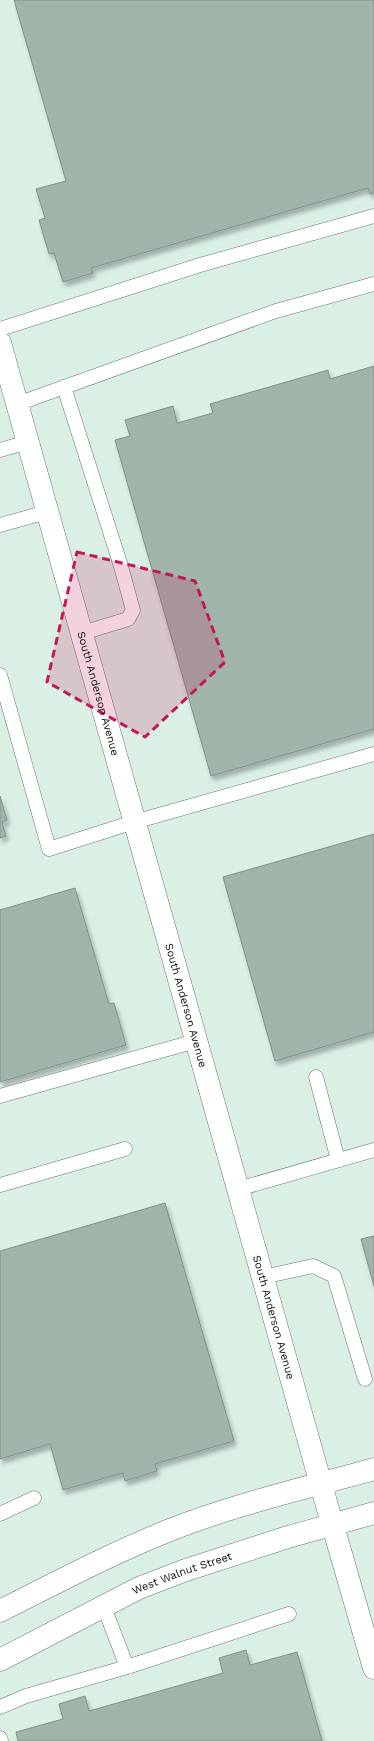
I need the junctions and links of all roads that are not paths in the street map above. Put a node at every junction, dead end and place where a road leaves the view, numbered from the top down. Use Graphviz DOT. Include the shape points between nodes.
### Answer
graph roads {
  1 [pos="374,216"];
  2 [pos="374,284"];
  3 [pos="0,329"];
  4 [pos="0,343"];
  5 [pos="64,387"];
  6 [pos="17,404"];
  7 [pos="28,442"];
  8 [pos="0,450"];
  9 [pos="47,512"];
  10 [pos="0,525"];
  11 [pos="82,634"];
  12 [pos="0,675"];
  13 [pos="374,754"];
  14 [pos="134,822"];
  15 [pos="196,1041"];
  16 [pos="316,1076"];
  17 [pos="0,1096"];
  18 [pos="125,1149"];
  19 [pos="374,1150"];
  20 [pos="338,1160"];
  21 [pos="0,1185"];
  22 [pos="238,1189"];
  23 [pos="263,1277"];
  24 [pos="365,1379"];
  25 [pos="374,1469"];
  26 [pos="320,1483"];
  27 [pos="34,1498"];
  28 [pos="374,1513"];
  29 [pos="0,1514"];
  30 [pos="333,1524"];
  31 [pos="104,1607"];
  32 [pos="0,1611"];
  33 [pos="289,1614"];
  34 [pos="0,1660"];
  35 [pos="127,1667"];
  36 [pos="374,1668"];
  37 [pos="0,1707"];
  1 -- 3 [label="lane" via="200,265"];
  2 -- 5 [label="lane" via="276,311"];
  4 -- 6 [label="street, South Anderson Avenue"];
  5 -- 6 [label="lane"];
  5 -- 11 [label="lane" via="120,563 132,610 128,619"];
  6 -- 7 [label="street, South Anderson Avenue"];
  7 -- 8 [label="lane"];
  7 -- 9 [label="street, South Anderson Avenue"];
  9 -- 10 [label="lane"];
  9 -- 11 [label="street, South Anderson Avenue"];
  11 -- 14 [label="street, South Anderson Avenue"];
  12 -- 14 [label="lane" via="49,849"];
  13 -- 14 [label="lane"];
  14 -- 15 [label="street, South Anderson Avenue"];
  15 -- 17 [label="lane"];
  15 -- 22 [label="street, South Anderson Avenue"];
  16 -- 20 [label="lane"];
  18 -- 21 [label="lane"];
  19 -- 20 [label="lane"];
  20 -- 22 [label="lane"];
  22 -- 23 [label="street, South Anderson Avenue"];
  23 -- 24 [label="lane" via="313,1266 334,1276"];
  23 -- 26 [label="street, South Anderson Avenue"];
  25 -- 26 [label="street"];
  26 -- 30 [label="street, South Anderson Avenue"];
  26 -- 32 [label="street" via="275,1495 170,1530"];
  27 -- 29 [label="lane"];
  28 -- 30 [label="street, West Walnut Street"];
  30 -- 31 [label="street, West Walnut Street" via="186,1570 139,1588"];
  30 -- 36 [label="street, South Anderson Avenue"];
  31 -- 34 [label="street, West Walnut Street"];
  31 -- 35 [label="lane"];
  33 -- 35 [label="lane"];
  35 -- 37 [label="lane" via="26,1696"];
}
